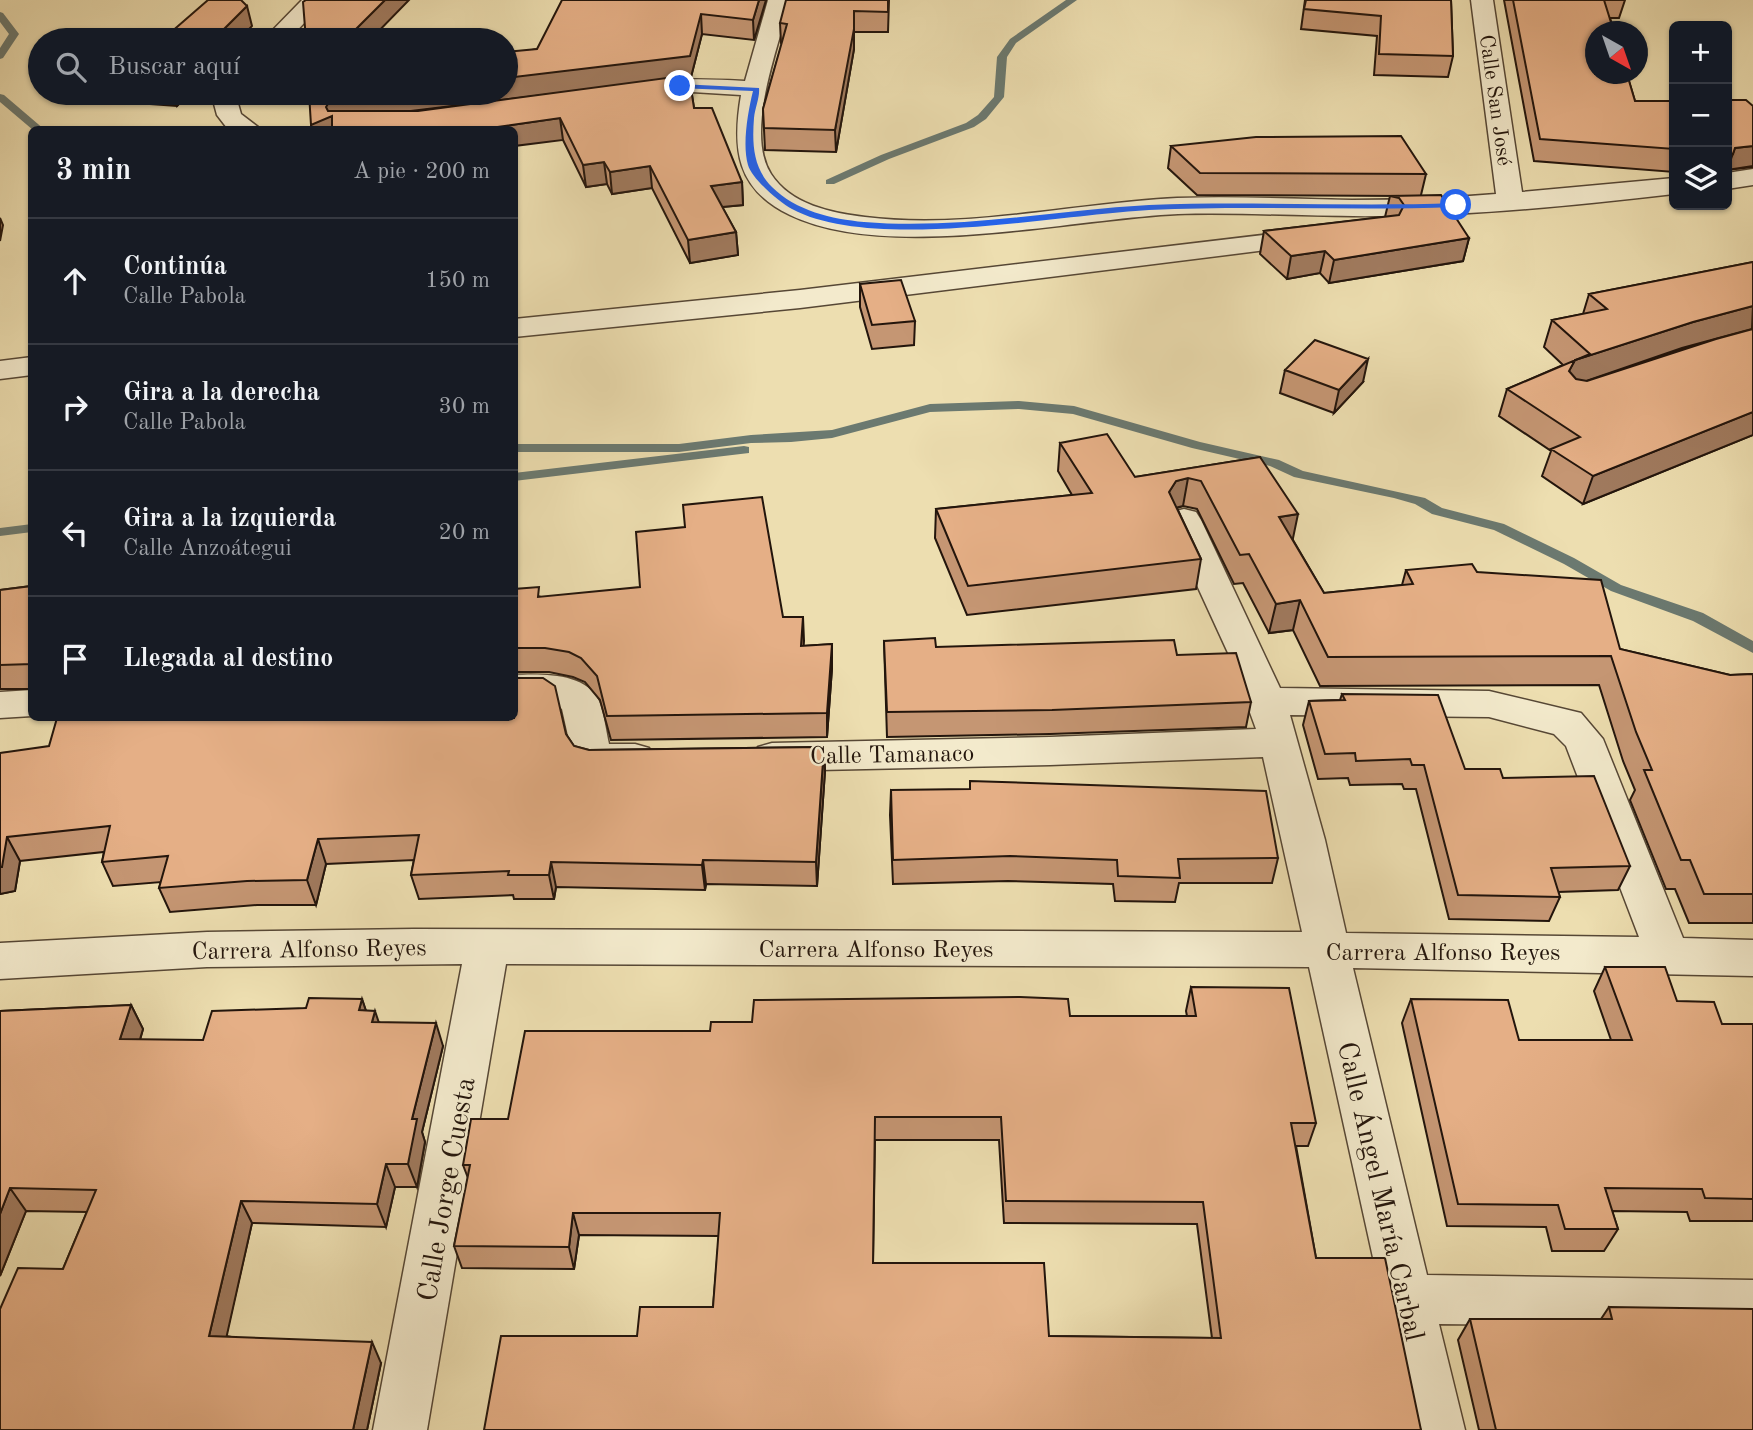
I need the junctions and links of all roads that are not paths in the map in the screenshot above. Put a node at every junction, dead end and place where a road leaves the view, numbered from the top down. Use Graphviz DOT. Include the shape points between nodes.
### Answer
graph roads {
  1 [pos="315,0"];
  2 [pos="779,0"];
  3 [pos="1482,0"];
  4 [pos="287,28"];
  5 [pos="757,89"];
  6 [pos="621,95"];
  7 [pos="226,105"];
  8 [pos="241,126"];
  9 [pos="1753,177"];
  10 [pos="1732,180"];
  11 [pos="1669,186"];
  12 [pos="1510,201"];
  13 [pos="1456,205"];
  14 [pos="518,328"];
  15 [pos="28,366"];
  16 [pos="0,370"];
  17 [pos="1184,520"];
  18 [pos="518,688"];
  19 [pos="1268,701"];
  20 [pos="28,703"];
  21 [pos="0,705"];
  22 [pos="1277,741"];
  23 [pos="731,757"];
  24 [pos="676,758"];
  25 [pos="487,948"];
  26 [pos="1329,952"];
  27 [pos="1668,955"];
  28 [pos="1753,958"];
  29 [pos="0,961"];
  30 [pos="1407,1299"];
  31 [pos="1753,1304"];
  32 [pos="400,1430"];
  33 [pos="1438,1430"];
  1 -- 4 [label="street"];
  2 -- 5 [label="street"];
  3 -- 12 [label="street, Calle San José"];
  5 -- 6 [label="street" via="692,85"];
  5 -- 13 [label="street" via="750,118 752,165 770,189 789,203 832,220 931,226 1149,208"];
  7 -- 8 [label="street" via="228,114"];
  9 -- 10 [label="street"];
  11 -- 12 [label="street"];
  12 -- 13 [label="street"];
  13 -- 14 [label="street" via="1446,219 1424,223 800,299"];
  15 -- 16 [label="street"];
  17 -- 19 [label="street, Calle Ángel María Carbal"];
  18 -- 24 [label="street" via="555,687 580,702 593,758"];
  19 -- 22 [label="street, Calle Ángel María Carbal"];
  19 -- 27 [label="street" via="1489,704 1567,723 1583,739"];
  20 -- 21 [label="street"];
  22 -- 23 [label="street, Calle Tamanaco"];
  22 -- 26 [label="street, Calle Ángel María Carbal"];
  25 -- 26 [label="street, Carrera Alfonso Reyes"];
  25 -- 29 [label="street, Carrera Alfonso Reyes" via="231,948"];
  25 -- 32 [label="street, Calle Jorge Cuesta"];
  26 -- 27 [label="street, Carrera Alfonso Reyes"];
  26 -- 30 [label="street, Calle Ángel María Carbal"];
  27 -- 28 [label="street, Carrera Alfonso Reyes"];
  30 -- 31 [label="street"];
  30 -- 33 [label="street, Calle Ángel María Carbal"];
}
